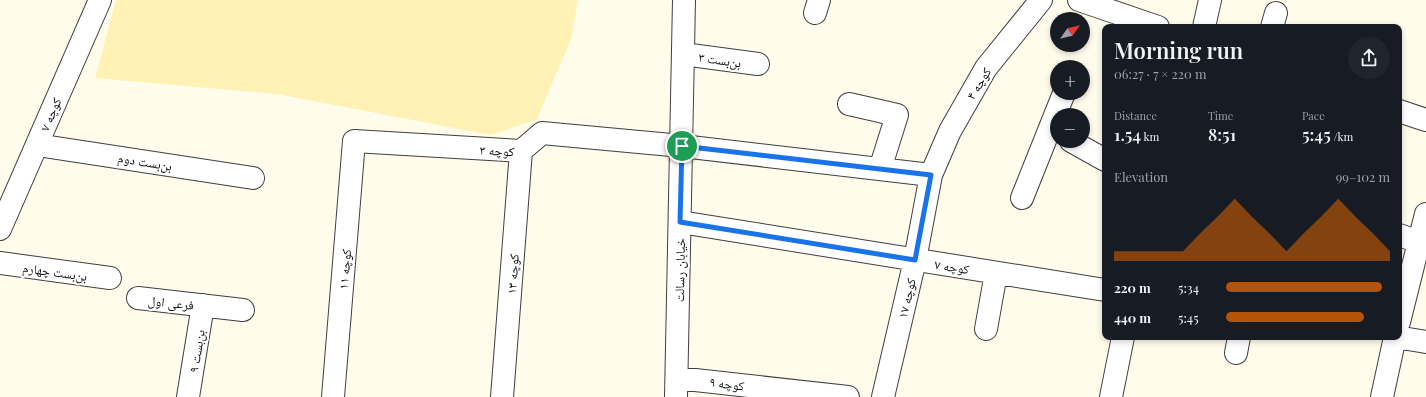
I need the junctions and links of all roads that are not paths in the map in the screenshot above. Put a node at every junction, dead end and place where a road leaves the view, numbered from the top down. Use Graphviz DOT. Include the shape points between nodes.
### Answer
graph roads {
  1 [pos="100,0"];
  2 [pos="684,0"];
  3 [pos="1041,0"];
  4 [pos="1079,0"];
  5 [pos="1210,0"];
  6 [pos="1149,24"];
  7 [pos="1205,24"];
  8 [pos="683,54"];
  9 [pos="758,64"];
  10 [pos="849,104"];
  11 [pos="1402,112"];
  12 [pos="1426,120"];
  13 [pos="1050,139"];
  14 [pos="354,140"];
  15 [pos="37,145"];
  16 [pos="682,146"];
  17 [pos="1084,148"];
  18 [pos="521,151"];
  19 [pos="1102,158"];
  20 [pos="880,169"];
  21 [pos="931,175"];
  22 [pos="253,178"];
  23 [pos="1022,198"];
  24 [pos="1426,214"];
  25 [pos="680,222"];
  26 [pos="0,229"];
  27 [pos="1409,239"];
  28 [pos="915,260"];
  29 [pos="0,263"];
  30 [pos="996,273"];
  31 [pos="110,278"];
  32 [pos="1102,290"];
  33 [pos="1402,297"];
  34 [pos="138,298"];
  35 [pos="204,305"];
  36 [pos="242,310"];
  37 [pos="986,329"];
  38 [pos="1402,338"];
  39 [pos="1122,340"];
  40 [pos="1394,340"];
  41 [pos="1426,342"];
  42 [pos="677,387"];
  43 [pos="188,397"];
  44 [pos="333,397"];
  45 [pos="502,397"];
  46 [pos="848,397"];
  47 [pos="883,397"];
  48 [pos="1111,397"];
  49 [pos="1382,397"];
  1 -- 15 [label="street, کوچه ۷"];
  2 -- 8 [label="street, خیابان رسالت"];
  3 -- 21 [label="street, کوچه ۴" via="986,68 950,131"];
  4 -- 6 [label="street"];
  5 -- 7 [label="street"];
  8 -- 9 [label="street, بن‌بست ۳"];
  8 -- 16 [label="street, خیابان رسالت"];
  10 -- 20 [label="street" via="898,115"];
  11 -- 12 [label="street"];
  13 -- 23 [label="street"];
  14 -- 18 [label="street, کوچه ۳"];
  14 -- 44 [label="street, کوچه ۱۱"];
  15 -- 22 [label="street, بن‌بست دوم"];
  15 -- 26 [label="street, کوچه ۷"];
  16 -- 18 [label="street, کوچه ۳" via="542,133"];
  16 -- 20 [label="street, کوچه ۳"];
  16 -- 25 [label="street, خیابان رسالت"];
  17 -- 19 [label="street"];
  18 -- 45 [label="street, کوچه ۱۳"];
  20 -- 21 [label="street, کوچه ۳"];
  21 -- 28 [label="street, کوچه ۱۷"];
  24 -- 27 [label="street"];
  25 -- 28 [label="street, کوچه ۷"];
  25 -- 42 [label="street, خیابان رسالت"];
  27 -- 33 [label="street"];
  28 -- 30 [label="street, کوچه ۷"];
  28 -- 47 [label="street, کوچه ۱۷"];
  29 -- 31 [label="street, بن‌بست چهارم"];
  30 -- 32 [label="street, کوچه ۷"];
  30 -- 37 [label="street"];
  34 -- 35 [label="street, فرعی اول"];
  35 -- 36 [label="street, فرعی اول"];
  35 -- 43 [label="street, بن‌بست ۹"];
  38 -- 41 [label="street"];
  39 -- 48 [label="street"];
  40 -- 49 [label="street"];
  42 -- 46 [label="street, کوچه ۹"];
}
